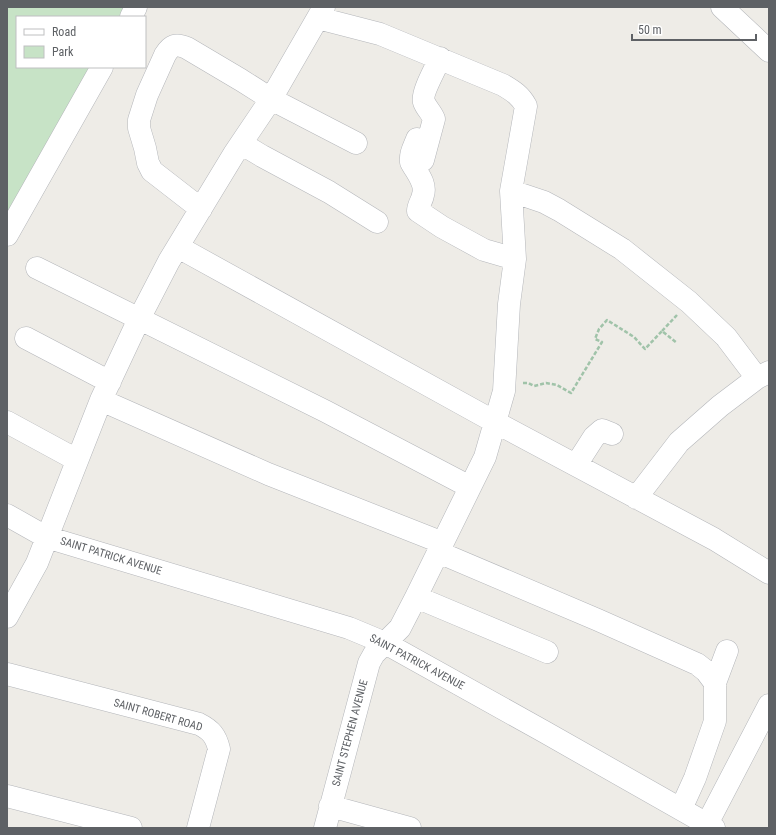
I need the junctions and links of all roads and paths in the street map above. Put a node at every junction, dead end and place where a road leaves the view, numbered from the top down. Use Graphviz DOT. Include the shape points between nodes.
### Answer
graph roads {
  1 [pos="136,7"];
  2 [pos="722,7"];
  3 [pos="321,12"];
  4 [pos="132,16"];
  5 [pos="769,51"];
  6 [pos="440,58"];
  7 [pos="101,68"];
  8 [pos="271,99"];
  9 [pos="417,139"];
  10 [pos="356,143"];
  11 [pos="242,144"];
  12 [pos="418,175"];
  13 [pos="511,191"];
  14 [pos="201,209"];
  15 [pos="377,222"];
  16 [pos="7,235"];
  17 [pos="178,247"];
  18 [pos="515,259"];
  19 [pos="37,268"];
  20 [pos="139,319"];
  21 [pos="26,338"];
  22 [pos="677,343"];
  23 [pos="763,375"];
  24 [pos="505,382"];
  25 [pos="105,391"];
  26 [pos="7,422"];
  27 [pos="495,422"];
  28 [pos="612,434"];
  29 [pos="77,460"];
  30 [pos="576,465"];
  31 [pos="470,487"];
  32 [pos="636,498"];
  33 [pos="7,515"];
  34 [pos="46,537"];
  35 [pos="440,548"];
  36 [pos="769,572"];
  37 [pos="416,597"];
  38 [pos="7,617"];
  39 [pos="385,643"];
  40 [pos="727,651"];
  41 [pos="547,652"];
  42 [pos="7,674"];
  43 [pos="715,683"];
  44 [pos="769,705"];
  45 [pos="7,796"];
  46 [pos="330,806"];
  47 [pos="682,809"];
  48 [pos="710,826"];
  49 [pos="131,828"];
  50 [pos="198,828"];
  51 [pos="325,828"];
  52 [pos="410,828"];
  1 -- 4 [label="street"];
  2 -- 5 [label="street"];
  3 -- 6 [label="street, SAINT STEPHEN AVENUE"];
  3 -- 8 [label="street"];
  6 -- 12 [label="street" via="424,96 425,104 434,119"];
  6 -- 13 [label="street, SAINT STEPHEN AVENUE" via="503,85 522,98 526,106"];
  7 -- 16 [label="street"];
  8 -- 10 [label="street"];
  8 -- 11 [label="street"];
  8 -- 14 [label="street" via="180,45 168,50 139,116 139,128 152,171"];
  9 -- 12 [label="street" via="410,158"];
  11 -- 14 [label="street"];
  11 -- 15 [label="street"];
  12 -- 18 [label="street" via="424,186 418,209 420,213 484,250"];
  13 -- 18 [label="street, SAINT STEPHEN AVENUE"];
  13 -- 23 [label="street" via="544,202 622,249 689,302"];
  14 -- 17 [label="street"];
  17 -- 20 [label="street"];
  17 -- 27 [label="street"];
  18 -- 24 [label="street, SAINT STEPHEN AVENUE" via="509,304"];
  19 -- 20 [label="street"];
  20 -- 25 [label="street"];
  20 -- 31 [label="street" via="325,411"];
  21 -- 25 [label="street"];
  22 -- 24 [label="path" via="662,331 645,349 634,337 607,320 595,339 602,342 571,393 557,385 546,383 534,386 528,383"];
  23 -- 32 [label="street" via="720,406 678,442"];
  24 -- 27 [label="street, SAINT STEPHEN AVENUE"];
  25 -- 29 [label="street"];
  25 -- 35 [label="street" via="268,474"];
  26 -- 29 [label="street"];
  27 -- 30 [label="street"];
  27 -- 31 [label="street, SAINT STEPHEN AVENUE" via="485,457"];
  28 -- 30 [label="street" via="602,430 597,434"];
  29 -- 34 [label="street"];
  30 -- 32 [label="street"];
  31 -- 35 [label="street, SAINT STEPHEN AVENUE"];
  32 -- 36 [label="street" via="714,539"];
  33 -- 34 [label="street, SAINT PATRICK AVENUE"];
  34 -- 38 [label="street" via="37,563"];
  34 -- 39 [label="street, SAINT PATRICK AVENUE" via="349,628"];
  35 -- 37 [label="street, SAINT STEPHEN AVENUE"];
  35 -- 43 [label="street" via="697,664"];
  37 -- 39 [label="street, SAINT STEPHEN AVENUE" via="400,628"];
  37 -- 41 [label="street"];
  39 -- 46 [label="street, SAINT STEPHEN AVENUE" via="374,654 366,669"];
  39 -- 47 [label="street, SAINT PATRICK AVENUE"];
  40 -- 43 [label="street"];
  42 -- 50 [label="street, SAINT ROBERT ROAD" via="207,728 217,740 219,749"];
  43 -- 47 [label="street" via="715,721"];
  44 -- 48 [label="street"];
  45 -- 49 [label="street"];
  46 -- 51 [label="street, SAINT STEPHEN AVENUE"];
  46 -- 52 [label="street"];
  47 -- 48 [label="street, SAINT PATRICK AVENUE"];
}
